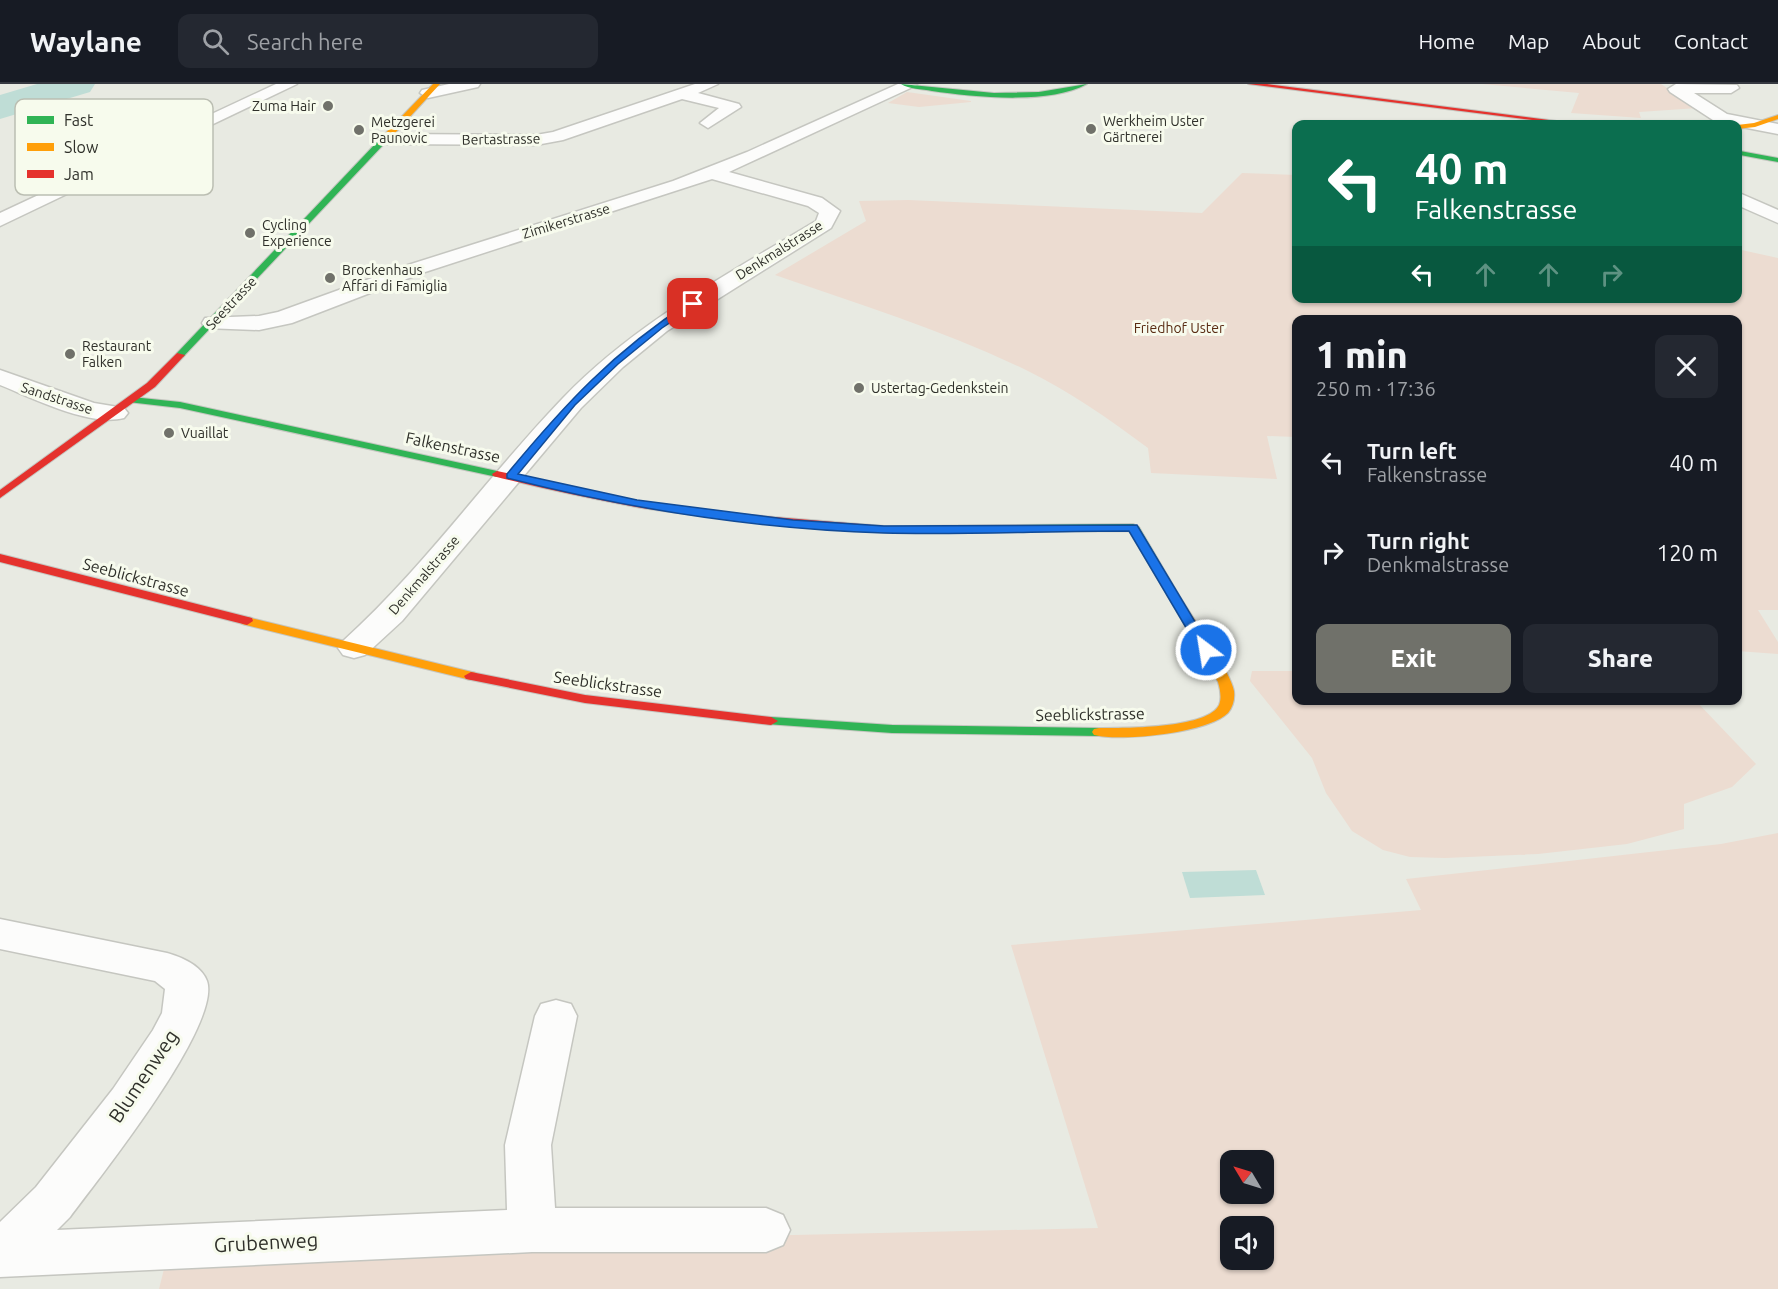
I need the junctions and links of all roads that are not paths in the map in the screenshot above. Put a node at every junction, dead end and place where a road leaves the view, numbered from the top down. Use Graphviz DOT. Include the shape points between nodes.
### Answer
graph roads {
  1 [pos="289,84"];
  2 [pos="472,84"];
  3 [pos="710,84"];
  4 [pos="907,84"];
  5 [pos="1084,84"];
  6 [pos="1251,84"];
  7 [pos="433,88"];
  8 [pos="1731,88"];
  9 [pos="681,94"];
  10 [pos="1778,117"];
  11 [pos="213,120"];
  12 [pos="1544,120"];
  13 [pos="1731,120"];
  14 [pos="1742,122"];
  15 [pos="708,123"];
  16 [pos="1755,125"];
  17 [pos="1778,129"];
  18 [pos="384,139"];
  19 [pos="1742,142"];
  20 [pos="1742,143"];
  21 [pos="1742,143"];
  22 [pos="1778,154"];
  23 [pos="1778,160"];
  24 [pos="712,173"];
  25 [pos="53,195"];
  26 [pos="1742,200"];
  27 [pos="1778,217"];
  28 [pos="0,220"];
  29 [pos="213,323"];
  30 [pos="0,377"];
  31 [pos="124,407"];
  32 [pos="511,476"];
  33 [pos="0,495"];
  34 [pos="0,558"];
  35 [pos="354,648"];
  36 [pos="1223,710"];
  37 [pos="0,934"];
  38 [pos="556,1016"];
  39 [pos="532,1230"];
  40 [pos="766,1230"];
  41 [pos="0,1255"];
  1 -- 11 [label="street"];
  2 -- 7 [label="street"];
  3 -- 9 [label="street, Bertastrasse"];
  4 -- 5 [label="street" via="980,96 1019,96 1054,93"];
  4 -- 24 [label="street, Zimikerstrasse"];
  6 -- 12 [label="street"];
  7 -- 18 [label="street, Seestrasse"];
  8 -- 13 [label="street" via="1676,89"];
  9 -- 15 [label="street" via="733,106"];
  9 -- 18 [label="street, Bertastrasse" via="536,140"];
  10 -- 16 [label="street"];
  14 -- 16 [label="street"];
  16 -- 17 [label="street"];
  16 -- 19 [label="street" via="1753,133"];
  18 -- 29 [label="street, Seestrasse"];
  20 -- 22 [label="street"];
  21 -- 23 [label="street"];
  24 -- 29 [label="street, Zimikerstrasse" via="415,269 284,318 260,323"];
  24 -- 32 [label="street, Denkmalstrasse" via="814,202 830,211 829,217 824,224 659,326 572,403"];
  25 -- 28 [label="street"];
  26 -- 27 [label="street"];
  29 -- 31 [label="street, Seestrasse"];
  30 -- 31 [label="street, Sandstrasse" via="80,408"];
  31 -- 32 [label="street, Falkenstrasse" via="180,405"];
  31 -- 33 [label="street, Seestrasse"];
  32 -- 35 [label="street, Denkmalstrasse" via="391,614"];
  32 -- 36 [label="street, Falkenstrasse" via="637,504 793,524 884,529 1133,527 1225,682 1227,701"];
  34 -- 35 [label="street, Seeblickstrasse"];
  35 -- 36 [label="street, Seeblickstrasse" via="482,680 588,700 847,726 1115,732 1194,724"];
  37 -- 41 [label="street, Blumenweg" via="167,968 187,982 183,1014 129,1102 53,1202"];
  38 -- 39 [label="street" via="528,1145"];
  39 -- 40 [label="street, Grubenweg"];
  39 -- 41 [label="street, Grubenweg"];
}
